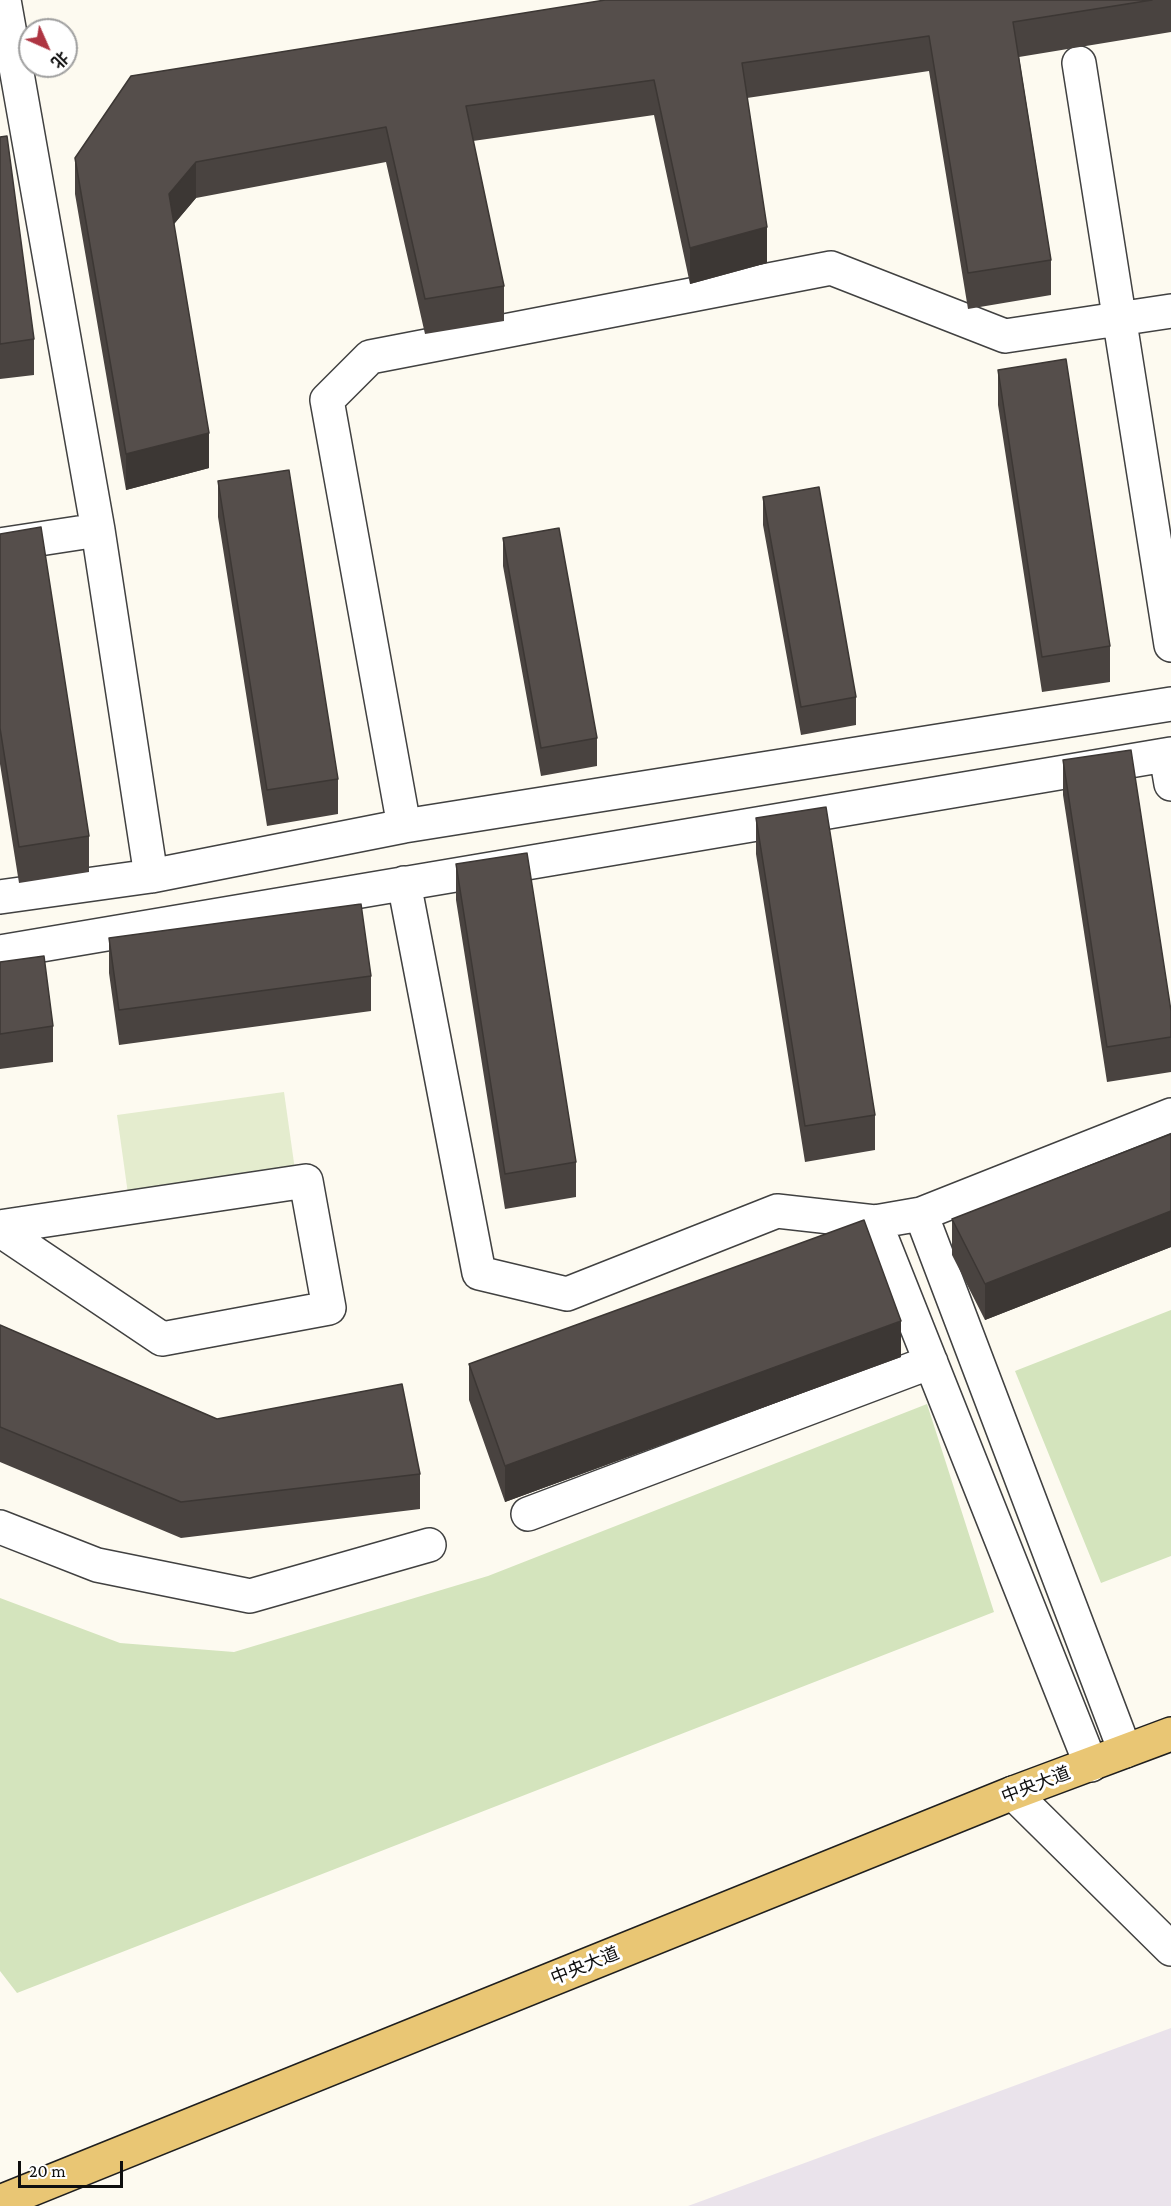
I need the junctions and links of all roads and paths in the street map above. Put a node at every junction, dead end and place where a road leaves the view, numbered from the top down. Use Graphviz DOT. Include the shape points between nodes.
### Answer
graph roads {
  1 [pos="4,0"];
  2 [pos="1080,63"];
  3 [pos="1171,311"];
  4 [pos="1120,319"];
  5 [pos="98,530"];
  6 [pos="0,545"];
  7 [pos="1171,645"];
  8 [pos="1171,704"];
  9 [pos="1170,764"];
  10 [pos="404,826"];
  11 [pos="151,876"];
  12 [pos="404,883"];
  13 [pos="0,897"];
  14 [pos="0,952"];
  15 [pos="1171,1115"];
  16 [pos="921,1214"];
  17 [pos="875,1222"];
  18 [pos="0,1228"];
  19 [pos="931,1362"];
  20 [pos="528,1514"];
  21 [pos="0,1527"];
  22 [pos="429,1545"];
  23 [pos="1171,1734"];
  24 [pos="1125,1751"];
  25 [pos="1091,1765"];
  26 [pos="1013,1794"];
  27 [pos="1171,1949"];
  28 [pos="0,2202"];
  1 -- 5 [label="street"];
  2 -- 4 [label="street"];
  3 -- 4 [label="street"];
  4 -- 7 [label="street"];
  4 -- 10 [label="street" via="1005,336 831,267 370,357 327,400"];
  5 -- 6 [label="street"];
  5 -- 11 [label="street"];
  8 -- 10 [label="street"];
  9 -- 12 [label="street"];
  10 -- 11 [label="street"];
  11 -- 13 [label="street"];
  12 -- 14 [label="street"];
  12 -- 17 [label="street" via="479,1273 567,1294 777,1210"];
  15 -- 16 [label="street"];
  16 -- 17 [label="street"];
  16 -- 24 [label="street"];
  17 -- 19 [label="street"];
  18 -- 18 [label="street" via="162,1339 328,1308 306,1180"];
  19 -- 20 [label="street"];
  19 -- 25 [label="street"];
  21 -- 22 [label="street" via="97,1565 250,1596"];
  23 -- 24 [label="main road, 中央大道"];
  24 -- 25 [label="main road, 中央大道"];
  25 -- 26 [label="main road, 中央大道"];
  26 -- 27 [label="street"];
  26 -- 28 [label="main road, 中央大道"];
}
